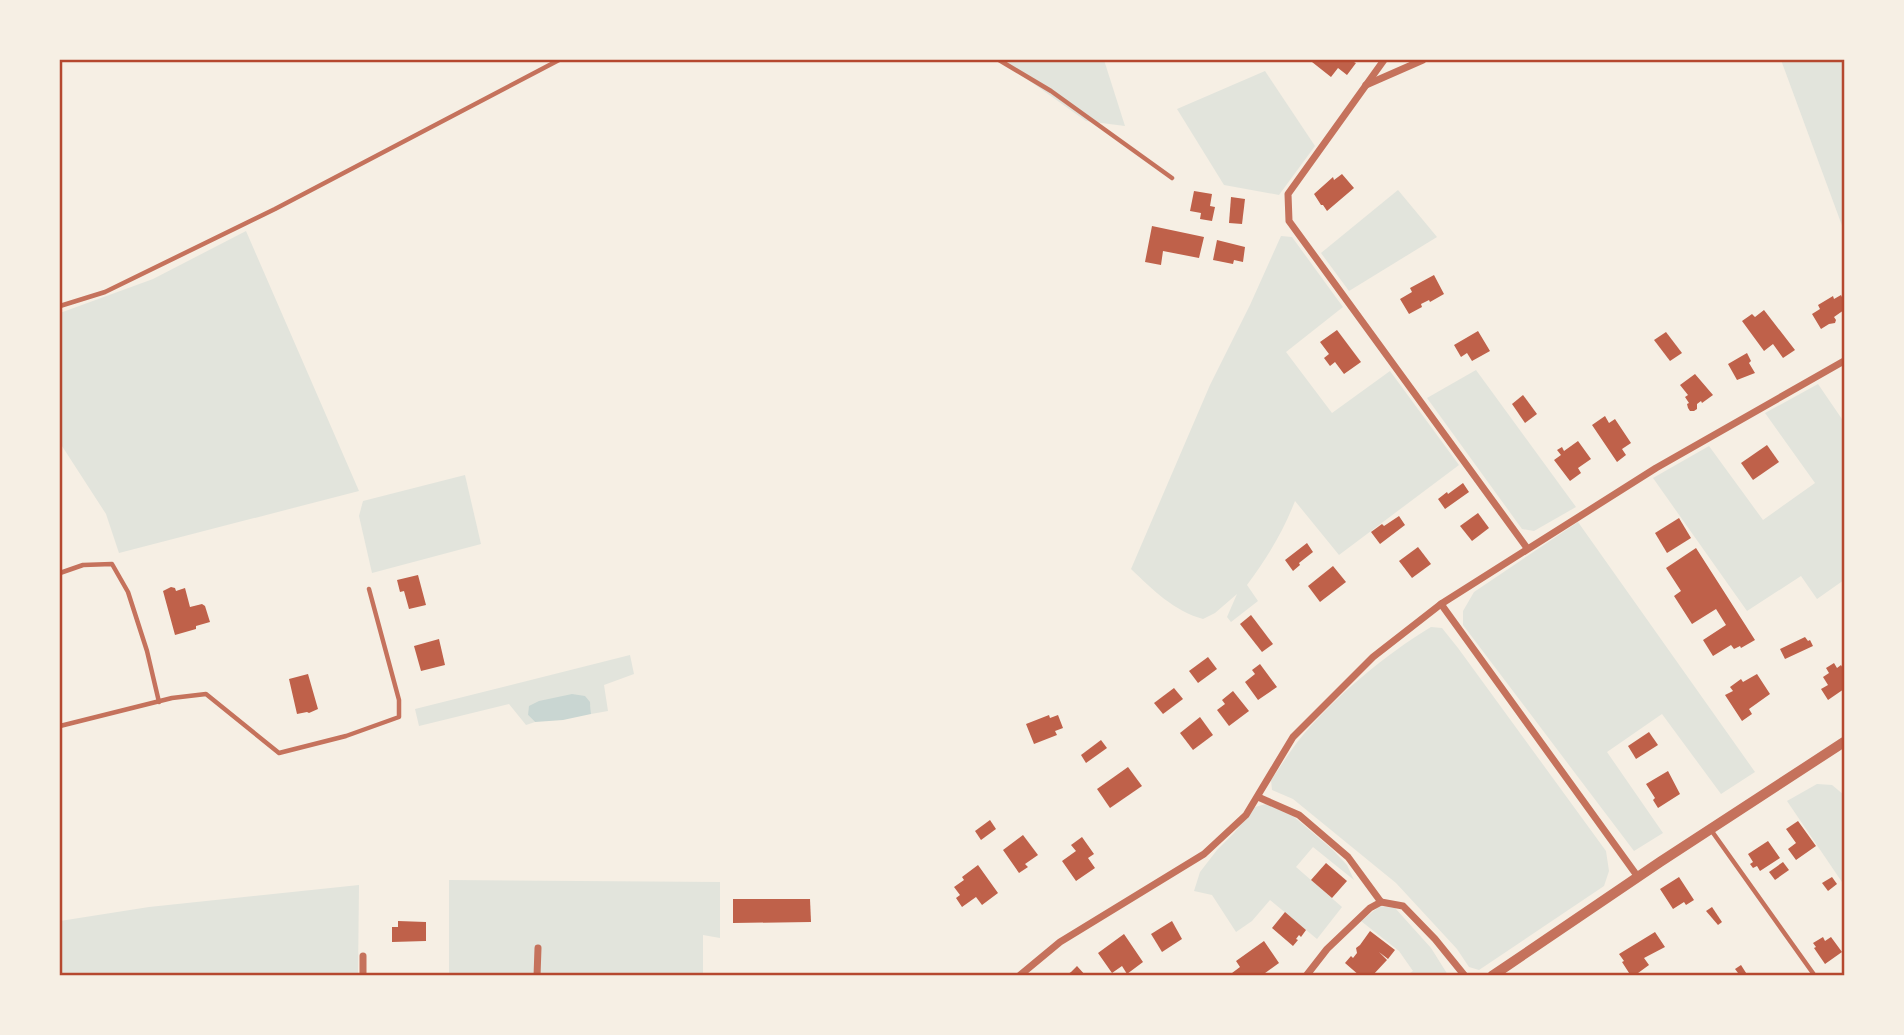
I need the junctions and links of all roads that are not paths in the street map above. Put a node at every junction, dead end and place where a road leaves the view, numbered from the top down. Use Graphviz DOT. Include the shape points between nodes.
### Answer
graph roads {
  1 [pos="559,60"];
  2 [pos="999,60"];
  3 [pos="1384,60"];
  4 [pos="1423,60"];
  5 [pos="1366,86"];
  6 [pos="1172,178"];
  7 [pos="60,306"];
  8 [pos="1844,361"];
  9 [pos="1527,548"];
  10 [pos="60,573"];
  11 [pos="369,589"];
  12 [pos="1441,604"];
  13 [pos="159,702"];
  14 [pos="60,726"];
  15 [pos="1844,742"];
  16 [pos="1258,797"];
  17 [pos="1711,829"];
  18 [pos="1638,877"];
  19 [pos="1381,902"];
  20 [pos="538,948"];
  21 [pos="363,956"];
  22 [pos="363,975"];
  23 [pos="537,975"];
  24 [pos="1019,975"];
  25 [pos="1306,975"];
  26 [pos="1465,975"];
  27 [pos="1492,975"];
  28 [pos="1815,975"];
  1 -- 7 [label="lane" via="275,209 105,292"];
  2 -- 6 [label="lane" via="1051,91"];
  3 -- 5 [label="street"];
  4 -- 5 [label="street"];
  5 -- 9 [label="street" via="1288,194 1289,221"];
  8 -- 9 [label="street"];
  9 -- 12 [label="street"];
  10 -- 13 [label="lane" via="82,565 112,564 128,592"];
  11 -- 13 [label="lane" via="399,700 399,717 279,753 206,694"];
  12 -- 16 [label="street" via="1373,657 1293,737"];
  12 -- 18 [label="street"];
  13 -- 14 [label="lane"];
  15 -- 17 [label="street"];
  16 -- 19 [label="street" via="1298,815 1348,857"];
  16 -- 24 [label="street" via="1246,815 1204,854 1060,942"];
  17 -- 18 [label="street"];
  17 -- 28 [label="lane"];
  18 -- 27 [label="street"];
  19 -- 25 [label="street" via="1326,949"];
  19 -- 26 [label="street" via="1403,906"];
  20 -- 23 [label="street"];
  21 -- 22 [label="street"];
}
